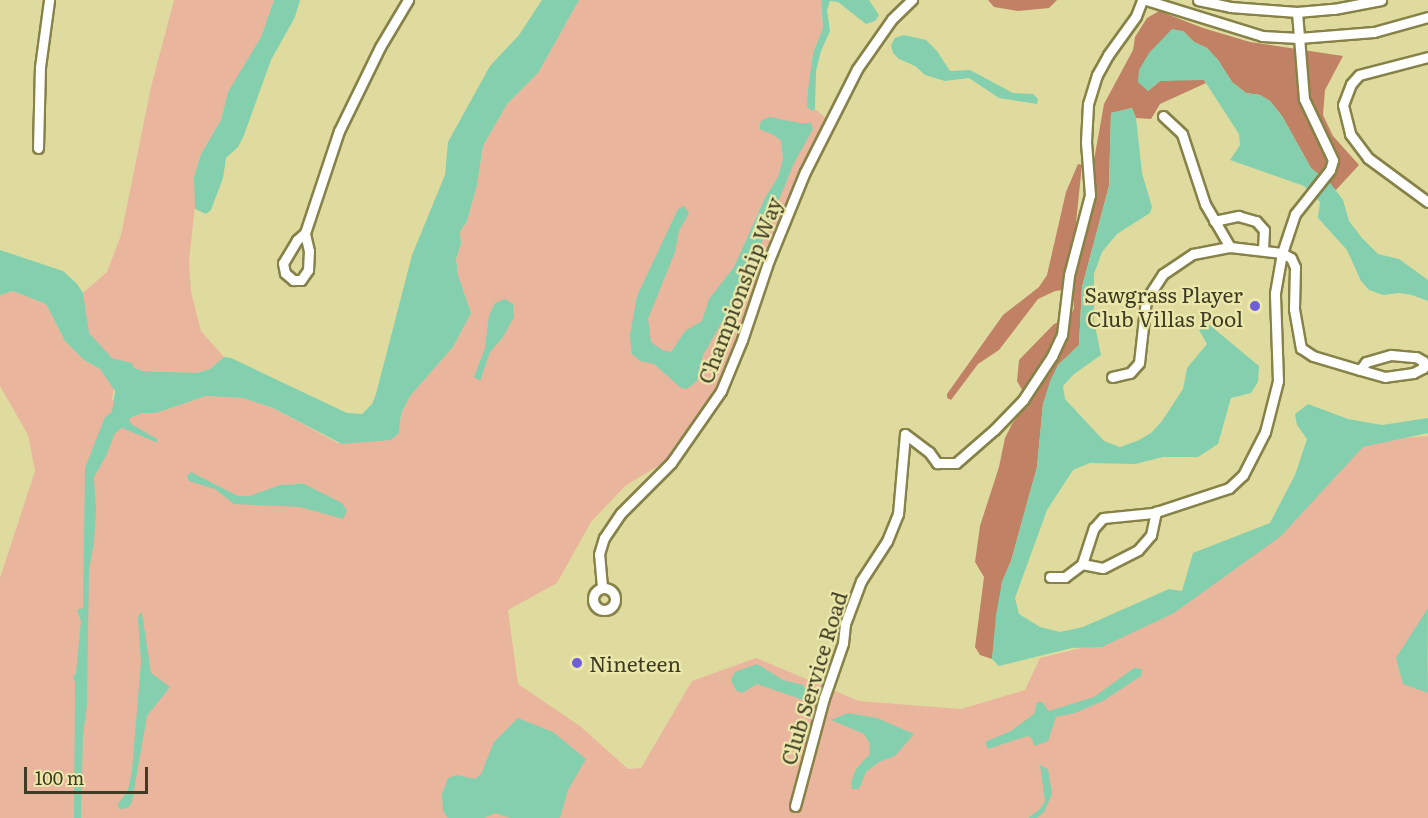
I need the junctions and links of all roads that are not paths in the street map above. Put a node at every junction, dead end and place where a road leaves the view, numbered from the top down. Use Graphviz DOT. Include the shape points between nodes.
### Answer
graph roads {
  1 [pos="49,0"];
  2 [pos="408,0"];
  3 [pos="912,0"];
  4 [pos="1144,0"];
  5 [pos="1198,0"];
  6 [pos="1381,0"];
  7 [pos="1297,12"];
  8 [pos="1428,17"];
  9 [pos="1299,38"];
  10 [pos="1428,57"];
  11 [pos="1163,116"];
  12 [pos="38,148"];
  13 [pos="1428,202"];
  14 [pos="1214,221"];
  15 [pos="305,233"];
  16 [pos="1230,247"];
  17 [pos="1263,250"];
  18 [pos="1282,253"];
  19 [pos="1360,370"];
  20 [pos="1112,377"];
  21 [pos="1156,512"];
  22 [pos="1082,564"];
  23 [pos="1050,577"];
  24 [pos="602,587"];
  25 [pos="795,806"];
  1 -- 12 [label="street" via="40,67"];
  2 -- 15 [label="street" via="380,46 339,131"];
  3 -- 24 [label="street, Championship Way" via="892,19 857,69 805,172 721,391 671,463 621,513 604,538 599,554"];
  4 -- 9 [label="street" via="1262,36"];
  4 -- 25 [label="street, Club Service Road" via="1108,55 1088,104 1090,195 1070,275 1064,328 1056,349 1023,400 956,464 937,463 905,434 898,514 887,541 861,581 845,624 843,643"];
  5 -- 7 [label="street" via="1230,7"];
  6 -- 7 [label="street"];
  7 -- 9 [label="street"];
  8 -- 9 [label="street" via="1374,32"];
  9 -- 18 [label="street" via="1304,99 1333,160 1330,170 1292,220"];
  10 -- 13 [label="street" via="1359,75 1343,105 1350,134 1368,158"];
  11 -- 14 [label="street" via="1182,134"];
  14 -- 16 [label="street"];
  14 -- 17 [label="street" via="1238,216 1256,221 1264,230"];
  15 -- 15 [label="street" via="308,270 301,280 293,280 285,273 283,263"];
  16 -- 17 [label="street"];
  16 -- 20 [label="street" via="1193,254 1163,274 1146,300 1139,363 1130,373"];
  17 -- 18 [label="street"];
  18 -- 19 [label="street" via="1295,267 1294,309 1301,348 1312,356"];
  18 -- 21 [label="street" via="1275,293 1278,381 1272,412 1253,457 1243,475 1229,488"];
  19 -- 19 [label="street" via="1392,376 1421,370 1424,365 1416,357 1391,355 1366,362"];
  21 -- 22 [label="street" via="1150,536 1138,550 1104,568"];
  21 -- 22 [label="street" via="1097,522"];
  22 -- 23 [label="street" via="1065,577"];
}
